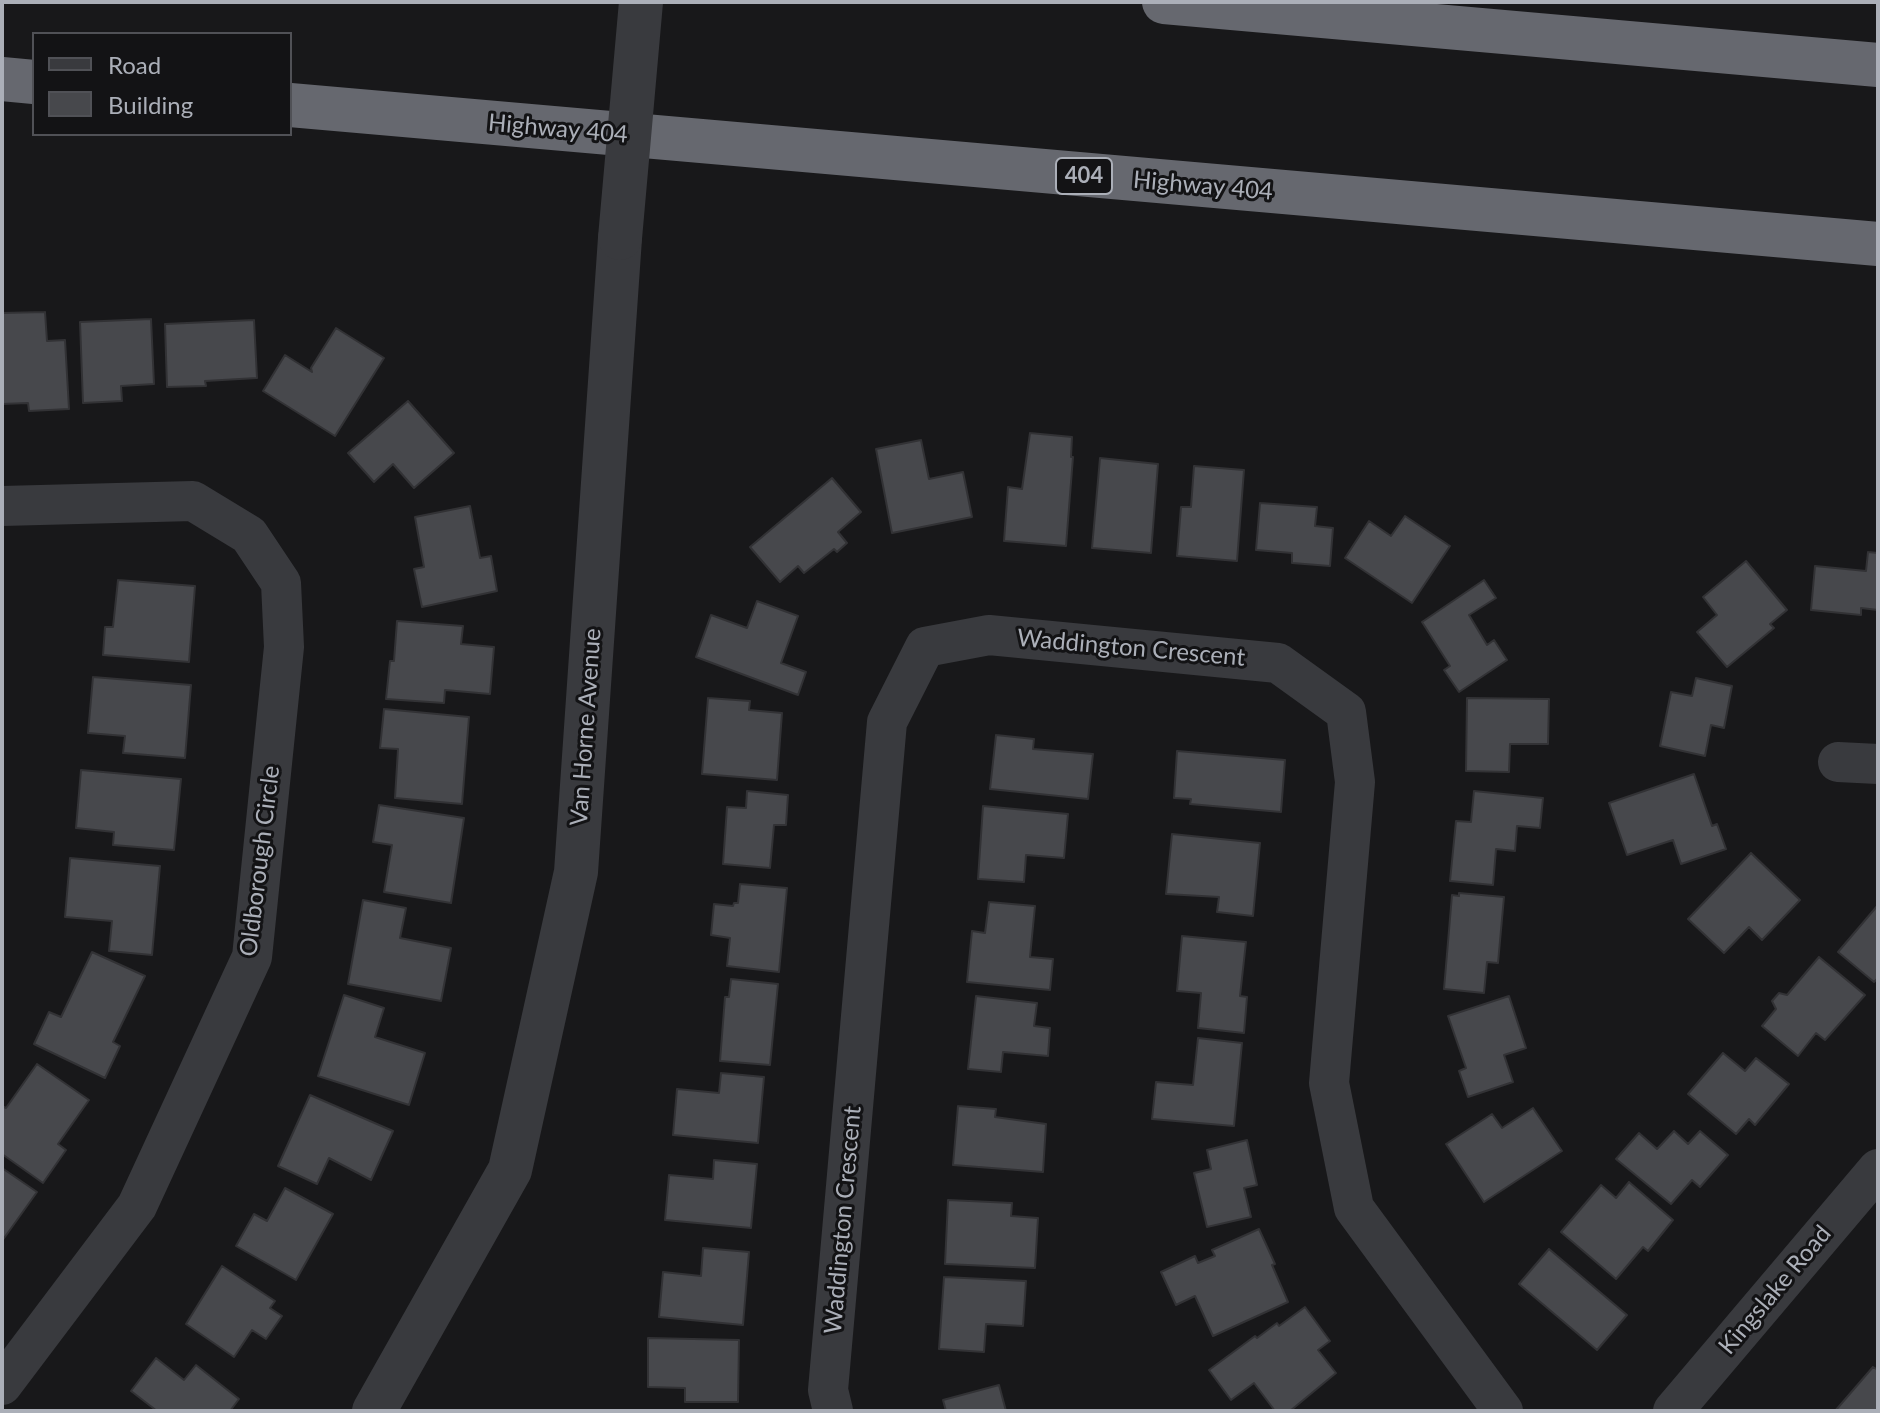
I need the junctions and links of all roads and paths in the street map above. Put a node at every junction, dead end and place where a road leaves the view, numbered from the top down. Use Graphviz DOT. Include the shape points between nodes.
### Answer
graph roads {
  1 [pos="641,2"];
  2 [pos="1164,2"];
  3 [pos="1878,65"];
  4 [pos="2,79"];
  5 [pos="32,82"];
  6 [pos="292,105"];
  7 [pos="1878,244"];
  8 [pos="2,506"];
  9 [pos="1838,762"];
  10 [pos="1878,764"];
  11 [pos="1878,1169"];
  12 [pos="2,1385"];
  13 [pos="2,1404"];
  14 [pos="8,1411"];
  15 [pos="374,1411"];
  16 [pos="833,1411"];
  17 [pos="1503,1411"];
  18 [pos="1673,1411"];
  1 -- 15 [label="street, Van Horne Avenue, bridge" via="576,872 510,1170"];
  2 -- 3 [label="highway"];
  4 -- 5 [label="highway"];
  6 -- 7 [label="highway, Highway 404 / 404"];
  8 -- 12 [label="street, Oldborough Circle" via="193,501 249,535 281,583 284,647 252,957 137,1206"];
  9 -- 10 [label="street"];
  11 -- 18 [label="street, Kingslake Road"];
  13 -- 14 [label="street"];
  16 -- 17 [label="street, Waddington Crescent" via="828,1390 887,722 925,647 989,635 1278,663 1346,712 1355,782 1329,1083 1354,1208"];
}
